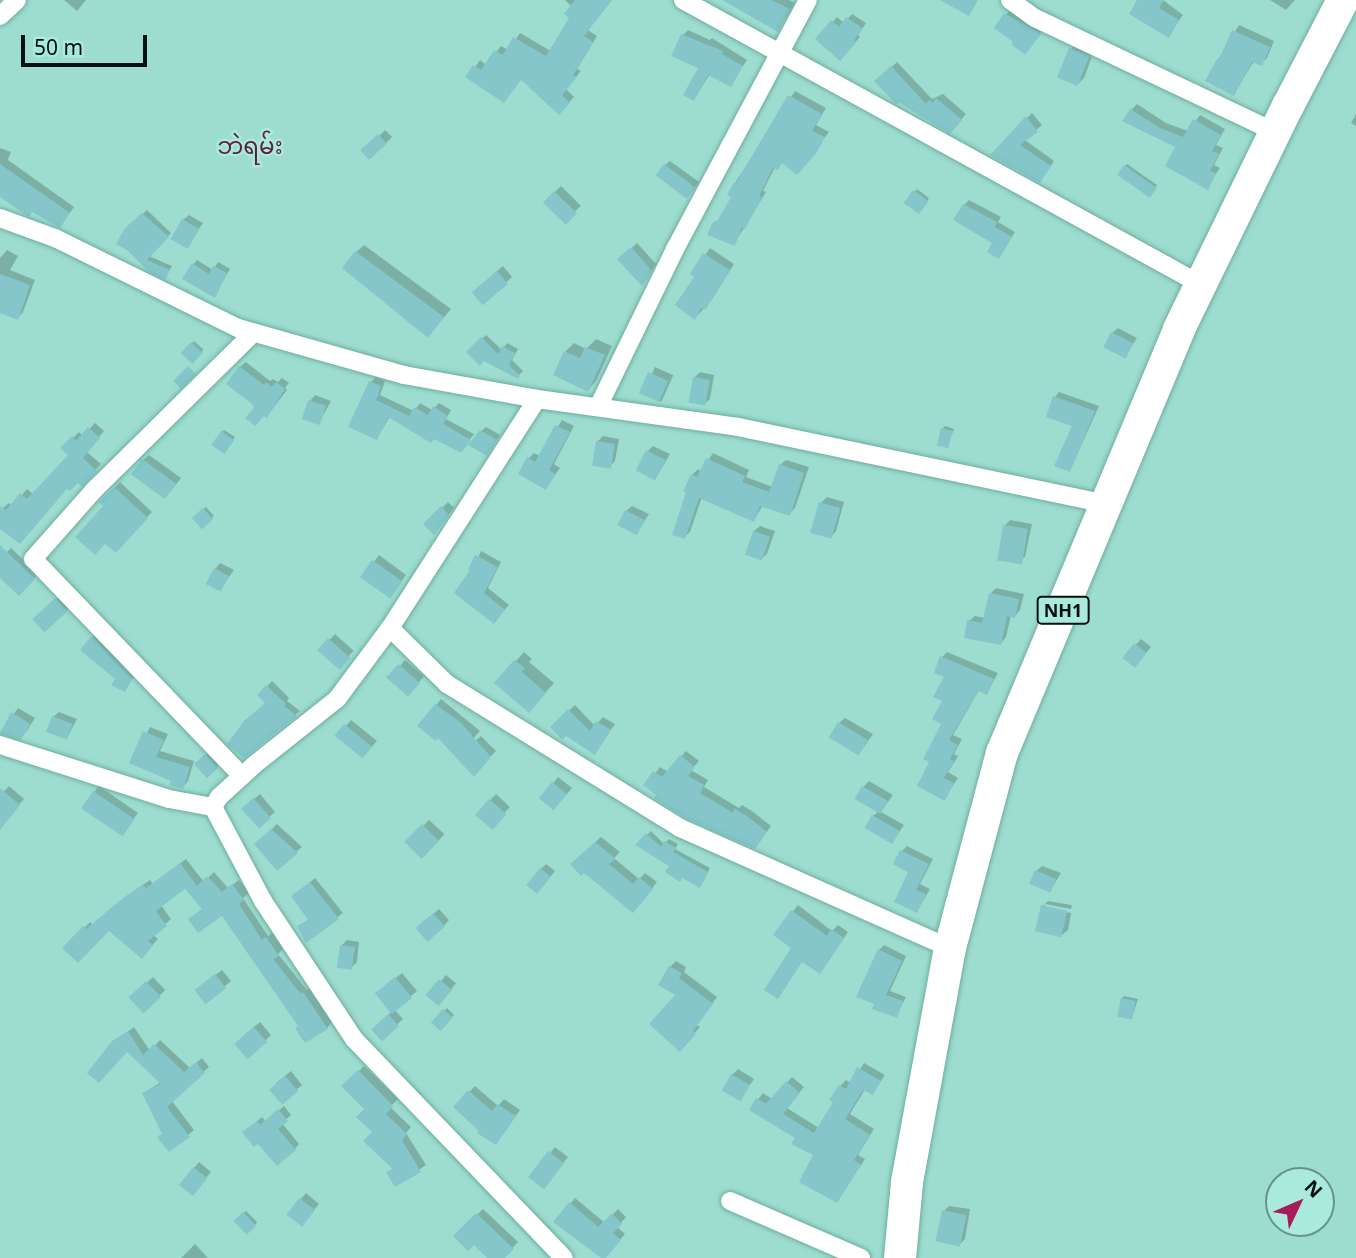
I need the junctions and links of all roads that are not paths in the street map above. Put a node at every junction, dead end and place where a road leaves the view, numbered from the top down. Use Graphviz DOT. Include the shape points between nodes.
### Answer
graph roads {
  1 [pos="17,0"];
  2 [pos="683,0"];
  3 [pos="808,0"];
  4 [pos="1010,0"];
  5 [pos="1343,0"];
  6 [pos="0,16"];
  7 [pos="779,54"];
  8 [pos="1275,132"];
  9 [pos="0,218"];
  10 [pos="1200,284"];
  11 [pos="253,333"];
  12 [pos="537,398"];
  13 [pos="598,407"];
  14 [pos="1108,504"];
  15 [pos="390,628"];
  16 [pos="0,745"];
  17 [pos="242,776"];
  18 [pos="212,807"];
  19 [pos="950,948"];
  20 [pos="730,1201"];
  21 [pos="564,1258"];
  22 [pos="861,1258"];
  23 [pos="900,1258"];
  1 -- 6 [label="street"];
  2 -- 7 [label="street"];
  3 -- 7 [label="street"];
  4 -- 8 [label="street" via="1035,18"];
  5 -- 8 [label="highway, NH1"];
  7 -- 10 [label="street"];
  7 -- 13 [label="street" via="675,249"];
  8 -- 10 [label="highway, NH1"];
  9 -- 11 [label="street" via="55,238"];
  10 -- 14 [label="highway, NH1"];
  11 -- 12 [label="street" via="404,374"];
  11 -- 17 [label="street" via="94,489 33,559"];
  12 -- 13 [label="street"];
  12 -- 15 [label="street"];
  13 -- 14 [label="street" via="738,428"];
  14 -- 19 [label="highway, NH1" via="1002,753"];
  15 -- 17 [label="street" via="337,699"];
  15 -- 19 [label="street" via="447,684 680,828"];
  16 -- 18 [label="street" via="169,799"];
  17 -- 18 [label="street"];
  18 -- 21 [label="street" via="263,901 354,1039"];
  19 -- 23 [label="highway, NH1" via="907,1182"];
  20 -- 22 [label="street"];
}
